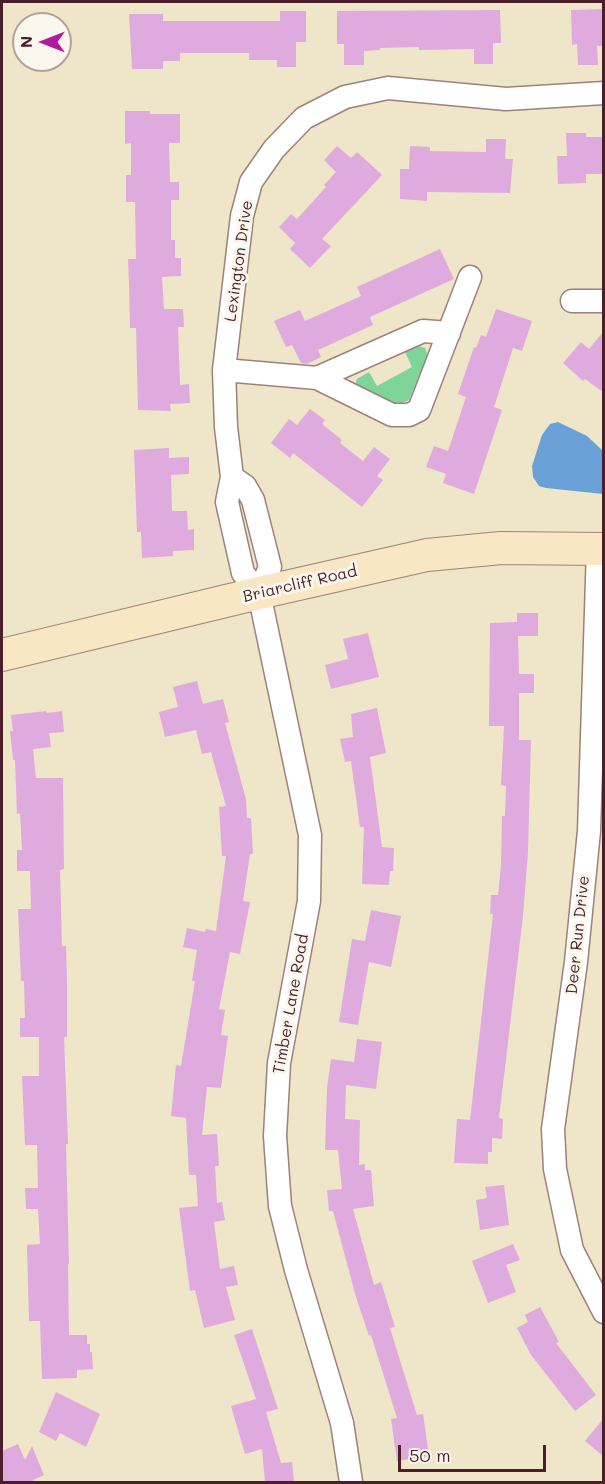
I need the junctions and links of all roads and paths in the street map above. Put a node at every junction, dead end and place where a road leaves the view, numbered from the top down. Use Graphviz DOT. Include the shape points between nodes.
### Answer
graph roads {
  1 [pos="603,93"];
  2 [pos="470,277"];
  3 [pos="572,301"];
  4 [pos="603,301"];
  5 [pos="449,333"];
  6 [pos="224,370"];
  7 [pos="317,378"];
  8 [pos="601,549"];
  9 [pos="259,593"];
  10 [pos="2,655"];
  11 [pos="603,1312"];
  12 [pos="351,1482"];
  1 -- 6 [label="street, Lexington Drive" via="507,99 388,88 345,97 304,118 274,148 251,182 242,216"];
  2 -- 5 [label="street"];
  3 -- 4 [label="street"];
  5 -- 7 [label="street" via="423,331"];
  5 -- 7 [label="street" via="419,410 409,415 392,415"];
  6 -- 7 [label="street"];
  6 -- 9 [label="street, Lexington Drive" via="232,477 227,502 242,570"];
  8 -- 9 [label="street, Briarcliff Road" via="501,548 427,555"];
  8 -- 11 [label="street, Deer Run Drive" via="589,831 554,1129 555,1169 572,1250"];
  9 -- 10 [label="street, Briarcliff Road"];
  9 -- 12 [label="street, Timber Lane Road" via="310,835 309,901 279,1063 275,1136 280,1206 342,1424"];
}
